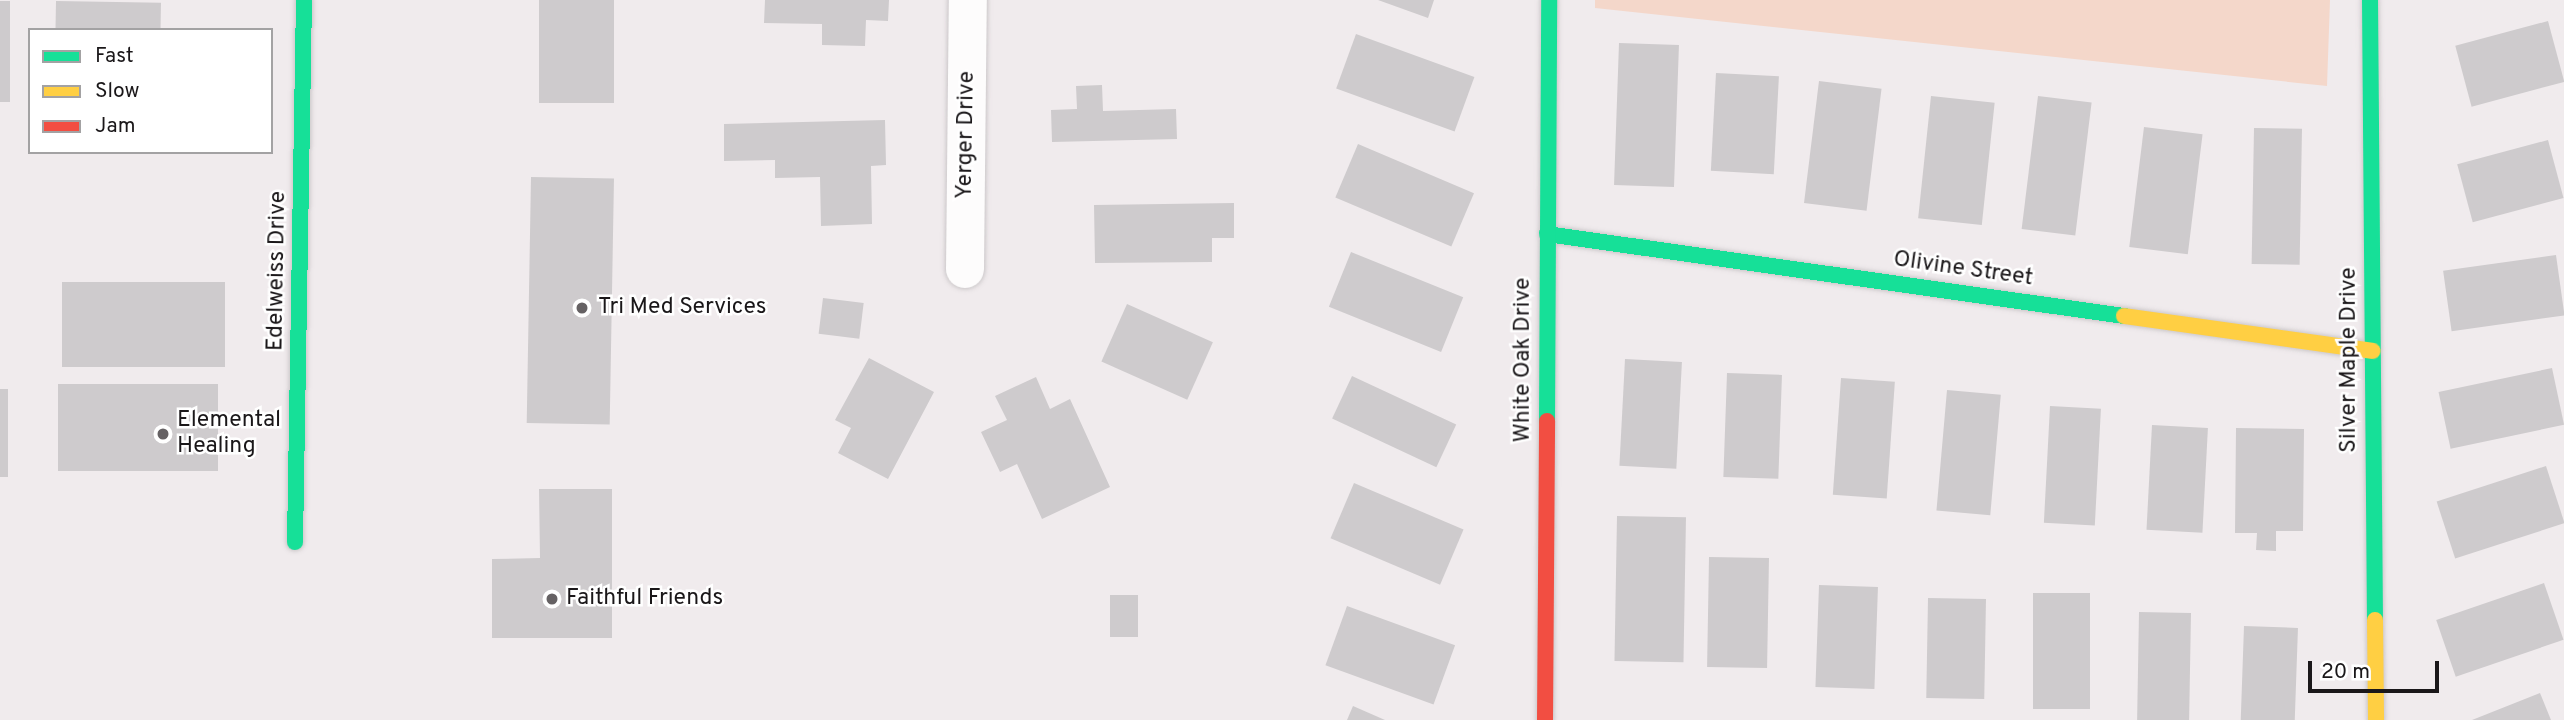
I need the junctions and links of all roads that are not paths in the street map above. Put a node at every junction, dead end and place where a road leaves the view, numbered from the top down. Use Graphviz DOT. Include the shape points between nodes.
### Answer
graph roads {
  1 [pos="304,0"];
  2 [pos="968,0"];
  3 [pos="1549,0"];
  4 [pos="2370,0"];
  5 [pos="1547,234"];
  6 [pos="965,269"];
  7 [pos="2373,351"];
  8 [pos="295,542"];
  9 [pos="1545,720"];
  10 [pos="2376,720"];
  1 -- 8 [label="street, Edelweiss Drive"];
  2 -- 6 [label="street, Yerger Drive"];
  3 -- 5 [label="street, White Oak Drive"];
  4 -- 7 [label="street, Silver Maple Drive"];
  5 -- 7 [label="street, Olivine Street"];
  5 -- 9 [label="street, White Oak Drive"];
  7 -- 10 [label="street, Silver Maple Drive"];
}
